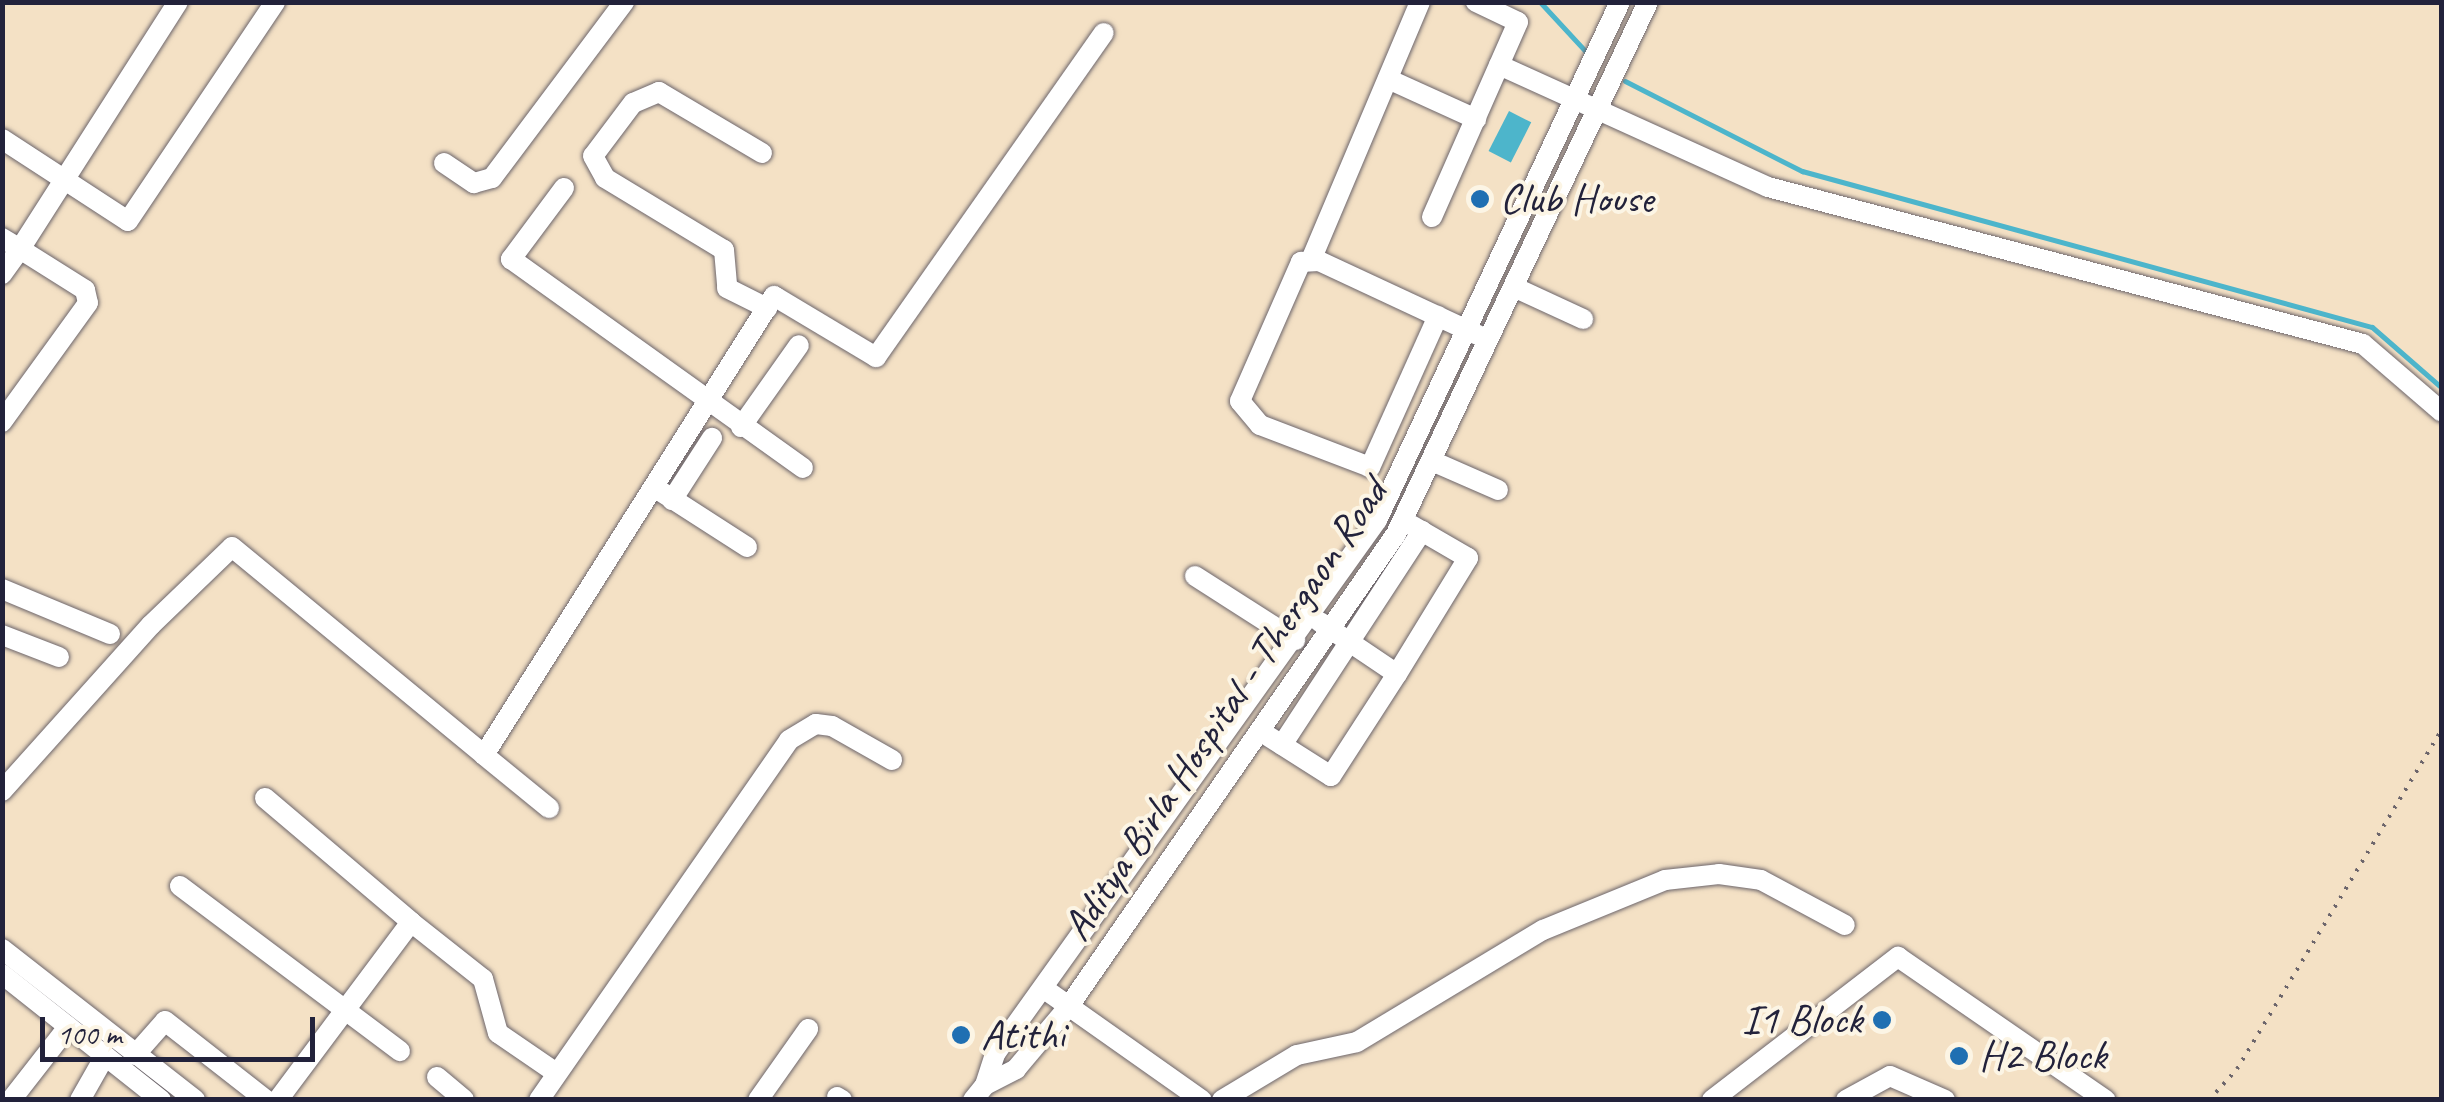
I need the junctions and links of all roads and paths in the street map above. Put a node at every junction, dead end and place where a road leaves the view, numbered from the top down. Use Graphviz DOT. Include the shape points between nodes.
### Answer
graph roads {
  1 [pos="178,2"];
  2 [pos="624,2"];
  3 [pos="1420,2"];
  4 [pos="1476,2"];
  5 [pos="1620,2"];
  6 [pos="1648,2"];
  7 [pos="266,6"];
  8 [pos="1104,33"];
  9 [pos="1499,66"];
  10 [pos="1388,78"];
  11 [pos="1577,100"];
  12 [pos="1599,110"];
  13 [pos="1476,118"];
  14 [pos="2,139"];
  15 [pos="762,153"];
  16 [pos="444,164"];
  17 [pos="67,182"];
  18 [pos="564,188"];
  19 [pos="1432,218"];
  20 [pos="12,243"];
  21 [pos="1311,260"];
  22 [pos="2,274"];
  23 [pos="1516,288"];
  24 [pos="770,302"];
  25 [pos="1438,316"];
  26 [pos="1583,319"];
  27 [pos="1468,330"];
  28 [pos="1490,341"];
  29 [pos="798,345"];
  30 [pos="709,406"];
  31 [pos="2442,412"];
  32 [pos="2,422"];
  33 [pos="741,427"];
  34 [pos="712,438"];
  35 [pos="1432,461"];
  36 [pos="803,468"];
  37 [pos="1498,490"];
  38 [pos="665,494"];
  39 [pos="1402,520"];
  40 [pos="1422,532"];
  41 [pos="747,547"];
  42 [pos="1196,576"];
  43 [pos="2,589"];
  44 [pos="1312,616"];
  45 [pos="1330,630"];
  46 [pos="110,634"];
  47 [pos="2,635"];
  48 [pos="1295,640"];
  49 [pos="1351,643"];
  50 [pos="59,657"];
  51 [pos="1397,674"];
  52 [pos="2442,729"];
  53 [pos="1260,731"];
  54 [pos="1282,744"];
  55 [pos="484,756"];
  56 [pos="892,760"];
  57 [pos="2,791"];
  58 [pos="266,798"];
  59 [pos="550,808"];
  60 [pos="180,886"];
  61 [pos="411,922"];
  62 [pos="1845,925"];
  63 [pos="2,949"];
  64 [pos="2,974"];
  65 [pos="1043,988"];
  66 [pos="1069,1006"];
  67 [pos="347,1012"];
  68 [pos="68,1027"];
  69 [pos="808,1030"];
  70 [pos="400,1051"];
  71 [pos="135,1054"];
  72 [pos="105,1056"];
  73 [pos="556,1072"];
  74 [pos="438,1077"];
  75 [pos="979,1092"];
  76 [pos="11,1100"];
  77 [pos="80,1100"];
  78 [pos="161,1100"];
  79 [pos="195,1100"];
  80 [pos="266,1100"];
  81 [pos="278,1100"];
  82 [pos="464,1100"];
  83 [pos="539,1100"];
  84 [pos="758,1100"];
  85 [pos="1202,1100"];
  86 [pos="1222,1100"];
  87 [pos="1712,1100"];
  88 [pos="1846,1100"];
  89 [pos="1945,1100"];
  90 [pos="2104,1100"];
  91 [pos="2209,1100"];
  1 -- 17 [label="street"];
  2 -- 16 [label="street" via="492,178 474,183"];
  3 -- 10 [label="street"];
  4 -- 9 [label="street" via="1518,22"];
  5 -- 11 [label="street"];
  6 -- 12 [label="street, Aditya Birla Hospital - Thergaon Road"];
  7 -- 17 [label="street" via="138,215 118,217"];
  8 -- 24 [label="street" via="876,356"];
  9 -- 11 [label="street"];
  9 -- 13 [label="street"];
  10 -- 13 [label="street"];
  10 -- 21 [label="street"];
  11 -- 12 [label="street"];
  11 -- 27 [label="street"];
  12 -- 23 [label="street, Aditya Birla Hospital - Thergaon Road"];
  12 -- 31 [label="street" via="1768,186 2363,344"];
  13 -- 19 [label="street"];
  14 -- 17 [label="street"];
  15 -- 24 [label="street" via="659,92 632,102 593,156 604,178 724,250 727,288"];
  17 -- 20 [label="street"];
  18 -- 30 [label="street" via="511,258"];
  20 -- 22 [label="street"];
  20 -- 32 [label="street" via="85,290 88,303"];
  21 -- 25 [label="street"];
  21 -- 25 [label="street" via="1295,267 1240,401 1260,425 1370,468"];
  23 -- 26 [label="street"];
  23 -- 28 [label="street, Aditya Birla Hospital - Thergaon Road"];
  24 -- 30 [label="street"];
  25 -- 27 [label="street"];
  27 -- 28 [label="street"];
  27 -- 44 [label="street" via="1377,520"];
  28 -- 35 [label="street, Aditya Birla Hospital - Thergaon Road"];
  29 -- 33 [label="street"];
  30 -- 33 [label="street"];
  30 -- 38 [label="street"];
  33 -- 36 [label="street"];
  34 -- 38 [label="street"];
  35 -- 37 [label="street"];
  35 -- 39 [label="street, Aditya Birla Hospital - Thergaon Road"];
  38 -- 41 [label="street"];
  38 -- 55 [label="street"];
  39 -- 40 [label="street"];
  39 -- 45 [label="street, Aditya Birla Hospital - Thergaon Road"];
  40 -- 49 [label="street"];
  40 -- 51 [label="street" via="1468,558"];
  42 -- 48 [label="street"];
  43 -- 46 [label="street"];
  44 -- 45 [label="street"];
  44 -- 48 [label="street"];
  45 -- 49 [label="street"];
  45 -- 53 [label="street, Aditya Birla Hospital - Thergaon Road"];
  47 -- 50 [label="street"];
  48 -- 65 [label="street"];
  49 -- 51 [label="street"];
  49 -- 54 [label="street"];
  51 -- 54 [label="street" via="1331,776"];
  52 -- 91 [label="path" via="2237,1069"];
  53 -- 54 [label="street"];
  53 -- 66 [label="street, Aditya Birla Hospital - Thergaon Road"];
  55 -- 57 [label="street" via="232,548 151,625"];
  55 -- 59 [label="street"];
  56 -- 73 [label="street" via="832,726 816,724 790,740"];
  58 -- 61 [label="street"];
  60 -- 67 [label="street"];
  61 -- 67 [label="street"];
  61 -- 73 [label="street" via="483,979 498,1033"];
  62 -- 86 [label="street" via="1761,880 1718,874 1665,880 1543,930 1356,1042 1297,1055"];
  63 -- 71 [label="street"];
  64 -- 68 [label="street"];
  65 -- 66 [label="street"];
  65 -- 75 [label="street" via="995,1054"];
  66 -- 75 [label="street, Aditya Birla Hospital - Thergaon Road" via="1016,1069"];
  66 -- 85 [label="street"];
  67 -- 70 [label="street"];
  67 -- 81 [label="street"];
  68 -- 72 [label="street"];
  68 -- 76 [label="street"];
  69 -- 84 [label="street"];
  71 -- 79 [label="street"];
  71 -- 80 [label="street" via="165,1021"];
  72 -- 77 [label="street"];
  72 -- 78 [label="street"];
  73 -- 83 [label="street"];
  74 -- 82 [label="street"];
  87 -- 90 [label="street" via="1898,958"];
  88 -- 89 [label="street" via="1890,1076"];
}
